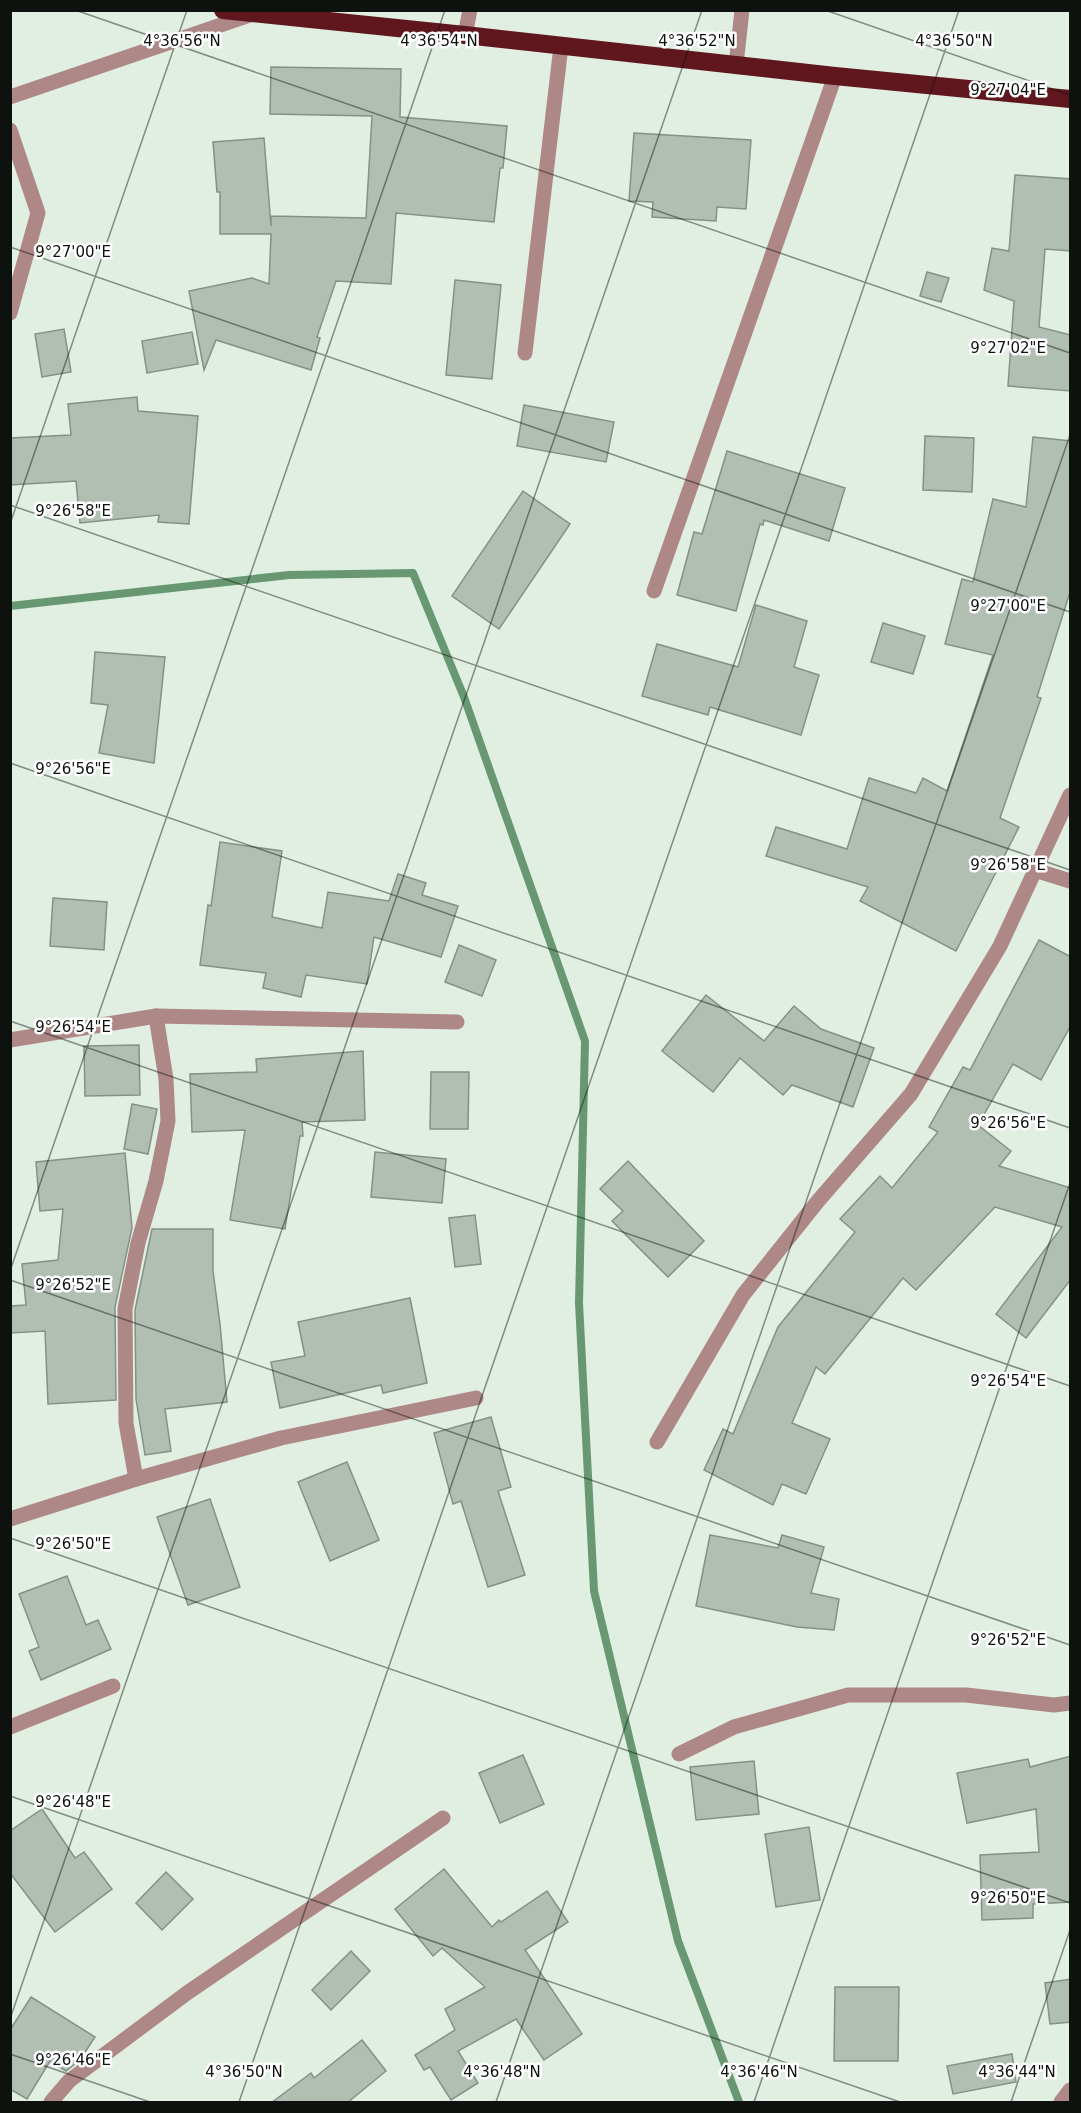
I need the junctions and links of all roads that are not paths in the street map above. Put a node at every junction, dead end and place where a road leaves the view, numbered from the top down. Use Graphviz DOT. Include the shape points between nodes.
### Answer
graph roads {
  1 [pos="223,10"];
  2 [pos="471,10"];
  3 [pos="742,10"];
  4 [pos="253,14"];
  5 [pos="465,35"];
  6 [pos="561,46"];
  7 [pos="736,66"];
  8 [pos="835,76"];
  9 [pos="10,97"];
  10 [pos="1071,99"];
  11 [pos="10,130"];
  12 [pos="10,313"];
  13 [pos="525,353"];
  14 [pos="654,591"];
  15 [pos="1071,795"];
  16 [pos="1035,870"];
  17 [pos="1071,881"];
  18 [pos="156,1016"];
  19 [pos="457,1022"];
  20 [pos="10,1040"];
  21 [pos="476,1398"];
  22 [pos="657,1442"];
  23 [pos="136,1479"];
  24 [pos="10,1519"];
  25 [pos="113,1686"];
  26 [pos="1071,1703"];
  27 [pos="10,1727"];
  28 [pos="679,1754"];
  29 [pos="443,1818"];
  30 [pos="1071,2090"];
  31 [pos="51,2103"];
  32 [pos="1061,2103"];
  1 -- 4 [label="highway"];
  2 -- 5 [label="street"];
  3 -- 7 [label="street"];
  4 -- 5 [label="highway"];
  4 -- 9 [label="street"];
  5 -- 6 [label="highway"];
  6 -- 7 [label="highway"];
  6 -- 13 [label="street"];
  7 -- 8 [label="highway"];
  8 -- 10 [label="highway"];
  8 -- 14 [label="street"];
  11 -- 12 [label="street" via="38,213"];
  15 -- 16 [label="street"];
  16 -- 17 [label="street"];
  16 -- 22 [label="street" via="1000,946 911,1094 742,1295"];
  18 -- 19 [label="street"];
  18 -- 20 [label="street"];
  18 -- 23 [label="street" via="168,1121 125,1309 126,1423"];
  21 -- 23 [label="street" via="281,1438"];
  23 -- 24 [label="street"];
  25 -- 27 [label="street"];
  26 -- 28 [label="street" via="1054,1705 966,1695 848,1695 734,1727"];
  29 -- 31 [label="street" via="187,1993 69,2081"];
  30 -- 32 [label="street"];
}
